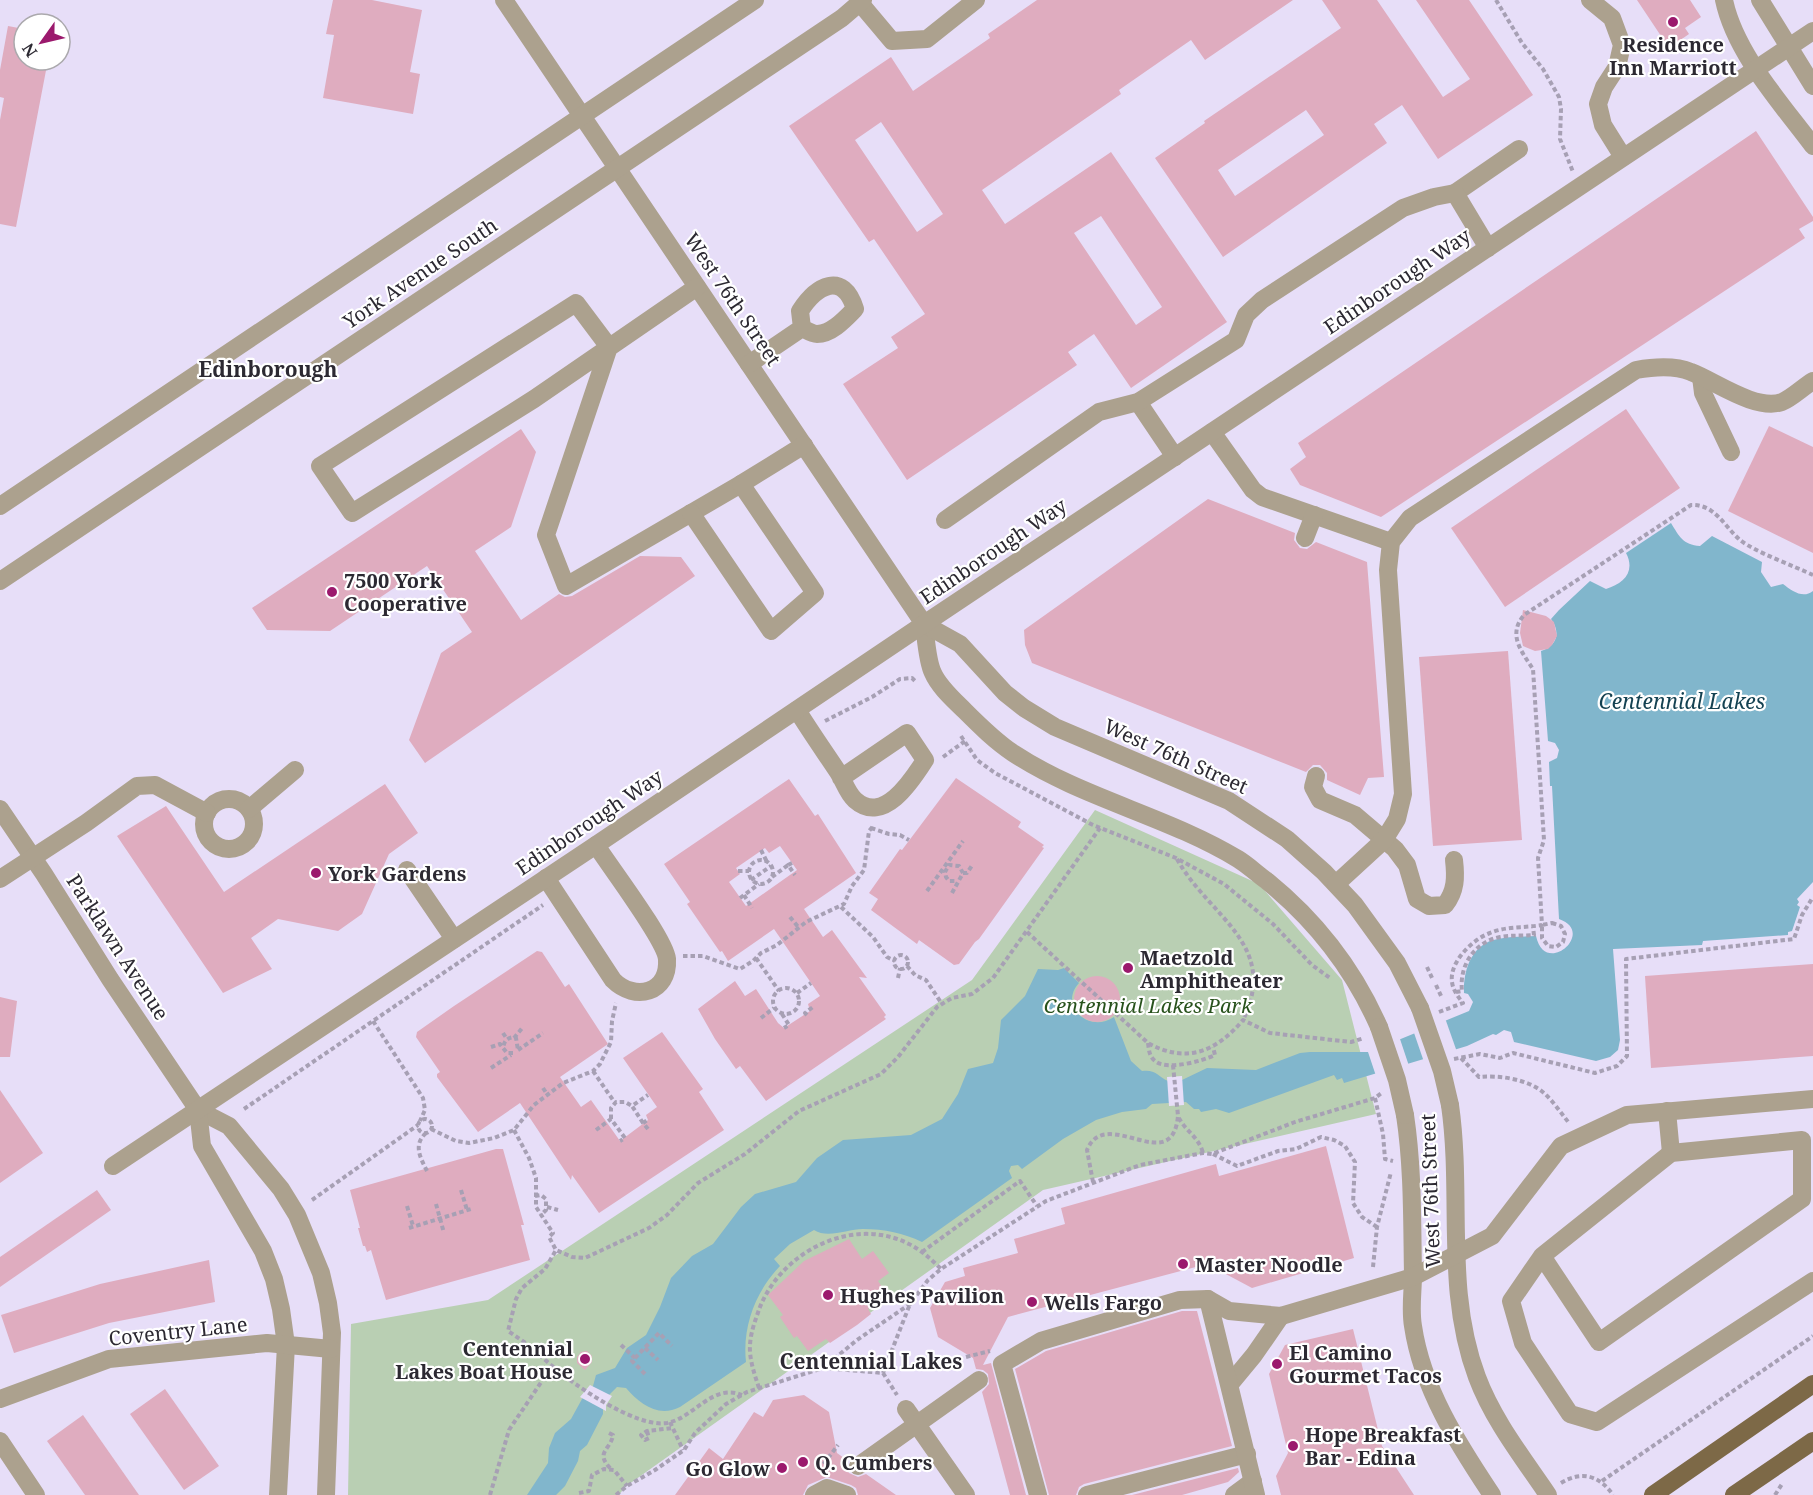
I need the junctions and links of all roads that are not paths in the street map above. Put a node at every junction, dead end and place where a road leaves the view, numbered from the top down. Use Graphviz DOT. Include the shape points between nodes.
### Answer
graph roads {
  1 [pos="504,0"];
  2 [pos="755,0"];
  3 [pos="976,0"];
  4 [pos="1590,0"];
  5 [pos="1724,0"];
  6 [pos="1760,0"];
  7 [pos="862,1"];
  8 [pos="1813,31"];
  9 [pos="1790,46"];
  10 [pos="1756,69"];
  11 [pos="1813,86"];
  12 [pos="582,116"];
  13 [pos="1813,146"];
  14 [pos="1519,148"];
  15 [pos="1623,157"];
  16 [pos="618,169"];
  17 [pos="1455,193"];
  18 [pos="1488,248"];
  19 [pos="697,287"];
  20 [pos="802,328"];
  21 [pos="609,346"];
  22 [pos="749,364"];
  23 [pos="1701,377"];
  24 [pos="1813,381"];
  25 [pos="1138,402"];
  26 [pos="1212,432"];
  27 [pos="804,445"];
  28 [pos="1731,452"];
  29 [pos="1175,457"];
  30 [pos="741,484"];
  31 [pos="0,506"];
  32 [pos="691,513"];
  33 [pos="1314,515"];
  34 [pos="945,519"];
  35 [pos="1305,538"];
  36 [pos="1391,542"];
  37 [pos="0,581"];
  38 [pos="924,624"];
  39 [pos="797,710"];
  40 [pos="295,770"];
  41 [pos="1316,776"];
  42 [pos="841,778"];
  43 [pos="0,809"];
  44 [pos="249,809"];
  45 [pos="207,813"];
  46 [pos="1384,840"];
  47 [pos="596,845"];
  48 [pos="33,858"];
  49 [pos="1454,860"];
  50 [pos="407,870"];
  51 [pos="546,878"];
  52 [pos="0,879"];
  53 [pos="1336,884"];
  54 [pos="454,939"];
  55 [pos="1813,1099"];
  56 [pos="198,1110"];
  57 [pos="1667,1111"];
  58 [pos="1671,1153"];
  59 [pos="113,1166"];
  60 [pos="1456,1254"];
  61 [pos="1542,1256"];
  62 [pos="1413,1277"];
  63 [pos="1813,1281"];
  64 [pos="1208,1299"];
  65 [pos="1281,1316"];
  66 [pos="286,1345"];
  67 [pos="331,1349"];
  68 [pos="979,1380"];
  69 [pos="1230,1384"];
  70 [pos="1813,1384"];
  71 [pos="0,1399"];
  72 [pos="906,1409"];
  73 [pos="917,1425"];
  74 [pos="0,1440"];
  75 [pos="1813,1441"];
  76 [pos="1247,1454"];
  77 [pos="858,1466"];
  78 [pos="1254,1488"];
  79 [pos="1547,1494"];
  80 [pos="36,1495"];
  81 [pos="278,1495"];
  82 [pos="326,1495"];
  83 [pos="814,1495"];
  84 [pos="848,1495"];
  85 [pos="966,1495"];
  86 [pos="1038,1495"];
  87 [pos="1087,1495"];
  88 [pos="1234,1495"];
  89 [pos="1492,1495"];
  90 [pos="1653,1495"];
  91 [pos="1734,1495"];
  1 -- 12 [label="street, West 76th Street"];
  2 -- 12 [label="street, York Avenue South"];
  3 -- 7 [label="street" via="927,39 892,40"];
  4 -- 15 [label="street" via="1612,18 1622,45 1617,67 1598,104 1602,125"];
  5 -- 10 [label="street" via="1726,12"];
  6 -- 9 [label="street"];
  7 -- 16 [label="street, York Avenue South"];
  8 -- 9 [label="street, Edinborough Way"];
  9 -- 10 [label="street, Edinborough Way"];
  9 -- 11 [label="street"];
  10 -- 13 [label="street"];
  10 -- 15 [label="street, Edinborough Way"];
  12 -- 16 [label="street, West 76th Street"];
  12 -- 31 [label="street, York Avenue South"];
  14 -- 17 [label="street"];
  15 -- 18 [label="street, Edinborough Way"];
  16 -- 19 [label="street, West 76th Street"];
  16 -- 37 [label="street, York Avenue South"];
  17 -- 18 [label="street"];
  17 -- 25 [label="street" via="1403,208 1262,300 1246,315 1236,340"];
  18 -- 26 [label="street, Edinborough Way"];
  19 -- 21 [label="street"];
  19 -- 22 [label="street, West 76th Street"];
  20 -- 22 [label="street"];
  21 -- 21 [label="street" via="534,399 352,513 320,466 576,303"];
  21 -- 32 [label="street" via="546,535 566,586"];
  22 -- 27 [label="street, West 76th Street"];
  23 -- 24 [label="street" via="1731,393 1765,403 1782,402"];
  23 -- 28 [label="street" via="1703,393"];
  23 -- 36 [label="street" via="1689,371 1658,367 1636,370 1410,518"];
  25 -- 29 [label="street"];
  25 -- 34 [label="street" via="1099,412"];
  26 -- 29 [label="street, Edinborough Way"];
  26 -- 33 [label="street" via="1253,490 1262,497"];
  27 -- 30 [label="street"];
  27 -- 38 [label="street, West 76th Street"];
  29 -- 38 [label="street, Edinborough Way"];
  30 -- 32 [label="street"];
  30 -- 32 [label="street" via="815,593 771,632"];
  33 -- 35 [label="street"];
  33 -- 36 [label="street"];
  36 -- 46 [label="street" via="1388,570 1403,794 1397,819"];
  38 -- 39 [label="street, Edinborough Way"];
  38 -- 53 [label="street, West 76th Street" via="960,644 1005,693 1038,717 1229,801 1287,840"];
  38 -- 62 [label="street, West 76th Street, bridge" via="933,672 956,702 993,737 1028,763 1070,784 1192,834 1240,860 1292,902 1330,944 1367,1001 1395,1072 1411,1159"];
  39 -- 42 [label="street"];
  39 -- 47 [label="street, Edinborough Way"];
  40 -- 44 [label="street"];
  41 -- 46 [label="street" via="1313,788 1320,800 1354,815"];
  42 -- 42 [label="street" via="856,801 872,808 884,806 925,760 907,734"];
  43 -- 48 [label="street, Parklawn Avenue"];
  44 -- 45 [label="street" via="226,799"];
  44 -- 45 [label="street" via="253,832 243,845 227,849 207,836"];
  45 -- 48 [label="street" via="155,785 136,786"];
  46 -- 49 [label="street" via="1407,865 1417,899 1429,906 1445,905 1453,895"];
  46 -- 53 [label="street"];
  47 -- 51 [label="street, Edinborough Way"];
  47 -- 51 [label="street" via="660,939 667,957 664,976 653,989 634,993 613,980"];
  48 -- 52 [label="street"];
  48 -- 56 [label="street, Parklawn Avenue"];
  50 -- 54 [label="street"];
  51 -- 54 [label="street, Edinborough Way"];
  53 -- 60 [label="street, West 76th Street, bridge" via="1355,904 1428,1010 1454,1128"];
  54 -- 56 [label="street, Edinborough Way"];
  55 -- 57 [label="street"];
  56 -- 59 [label="street, Edinborough Way"];
  56 -- 66 [label="street, Parklawn Avenue" via="202,1146 248,1223 274,1279"];
  56 -- 67 [label="street, Parklawn Avenue" via="229,1126 281,1189 297,1215 321,1273 332,1333"];
  57 -- 58 [label="street"];
  57 -- 60 [label="street" via="1627,1114 1561,1146 1492,1236"];
  58 -- 61 [label="street"];
  58 -- 61 [label="street" via="1802,1140 1802,1199 1599,1342"];
  60 -- 62 [label="street"];
  60 -- 79 [label="street, West 76th Street" via="1460,1314 1478,1380 1494,1413"];
  61 -- 63 [label="street" via="1511,1301 1523,1343 1570,1414 1597,1422"];
  62 -- 65 [label="street"];
  62 -- 89 [label="street, West 76th Street" via="1413,1326 1423,1365 1450,1428"];
  64 -- 65 [label="street" via="1228,1311"];
  64 -- 69 [label="street"];
  64 -- 86 [label="street" via="1180,1300 1041,1341 1002,1364"];
  65 -- 69 [label="street"];
  66 -- 67 [label="street, Coventry Lane"];
  66 -- 71 [label="street, Coventry Lane" via="267,1343 110,1359"];
  66 -- 81 [label="street, Parklawn Avenue"];
  67 -- 82 [label="street, Parklawn Avenue"];
  68 -- 73 [label="street"];
  69 -- 76 [label="street"];
  70 -- 90 [label="main road"];
  72 -- 73 [label="street"];
  73 -- 77 [label="street"];
  73 -- 85 [label="street"];
  74 -- 80 [label="street"];
  75 -- 91 [label="main road"];
  76 -- 78 [label="street"];
  76 -- 87 [label="street"];
  78 -- 88 [label="street"];
  83 -- 84 [label="street" via="827,1488"];
}
